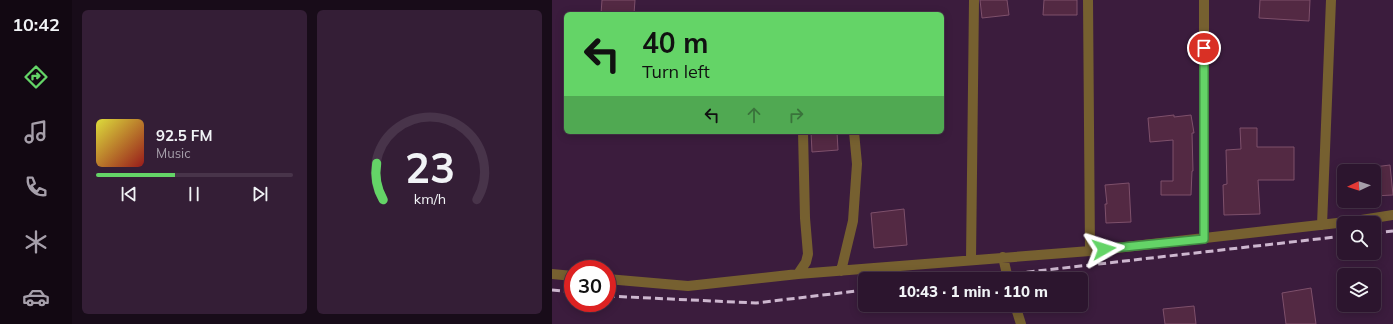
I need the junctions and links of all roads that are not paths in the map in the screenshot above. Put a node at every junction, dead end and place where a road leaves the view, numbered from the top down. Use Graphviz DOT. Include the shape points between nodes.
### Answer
graph roads {
  1 [pos="974,0"];
  2 [pos="1088,0"];
  3 [pos="1204,0"];
  4 [pos="1331,0"];
  5 [pos="803,134"];
  6 [pos="854,134"];
  7 [pos="1393,214"];
  8 [pos="1322,225"];
  9 [pos="1204,239"];
  10 [pos="1090,251"];
  11 [pos="1003,257"];
  12 [pos="971,260"];
  13 [pos="841,272"];
  14 [pos="1006,272"];
  15 [pos="552,274"];
  16 [pos="798,274"];
  17 [pos="564,275"];
  18 [pos="616,281"];
  19 [pos="1018,312"];
  20 [pos="1021,324"];
  1 -- 12 [label="street"];
  2 -- 10 [label="street"];
  3 -- 9 [label="street"];
  4 -- 8 [label="street"];
  5 -- 16 [label="street" via="808,254"];
  6 -- 13 [label="street" via="857,164 853,221"];
  7 -- 8 [label="street"];
  8 -- 9 [label="street"];
  9 -- 10 [label="street"];
  10 -- 11 [label="street"];
  11 -- 12 [label="street"];
  11 -- 14 [label="street"];
  12 -- 13 [label="street"];
  13 -- 16 [label="street"];
  15 -- 17 [label="street"];
  16 -- 18 [label="street" via="688,286"];
  19 -- 20 [label="street"];
}
